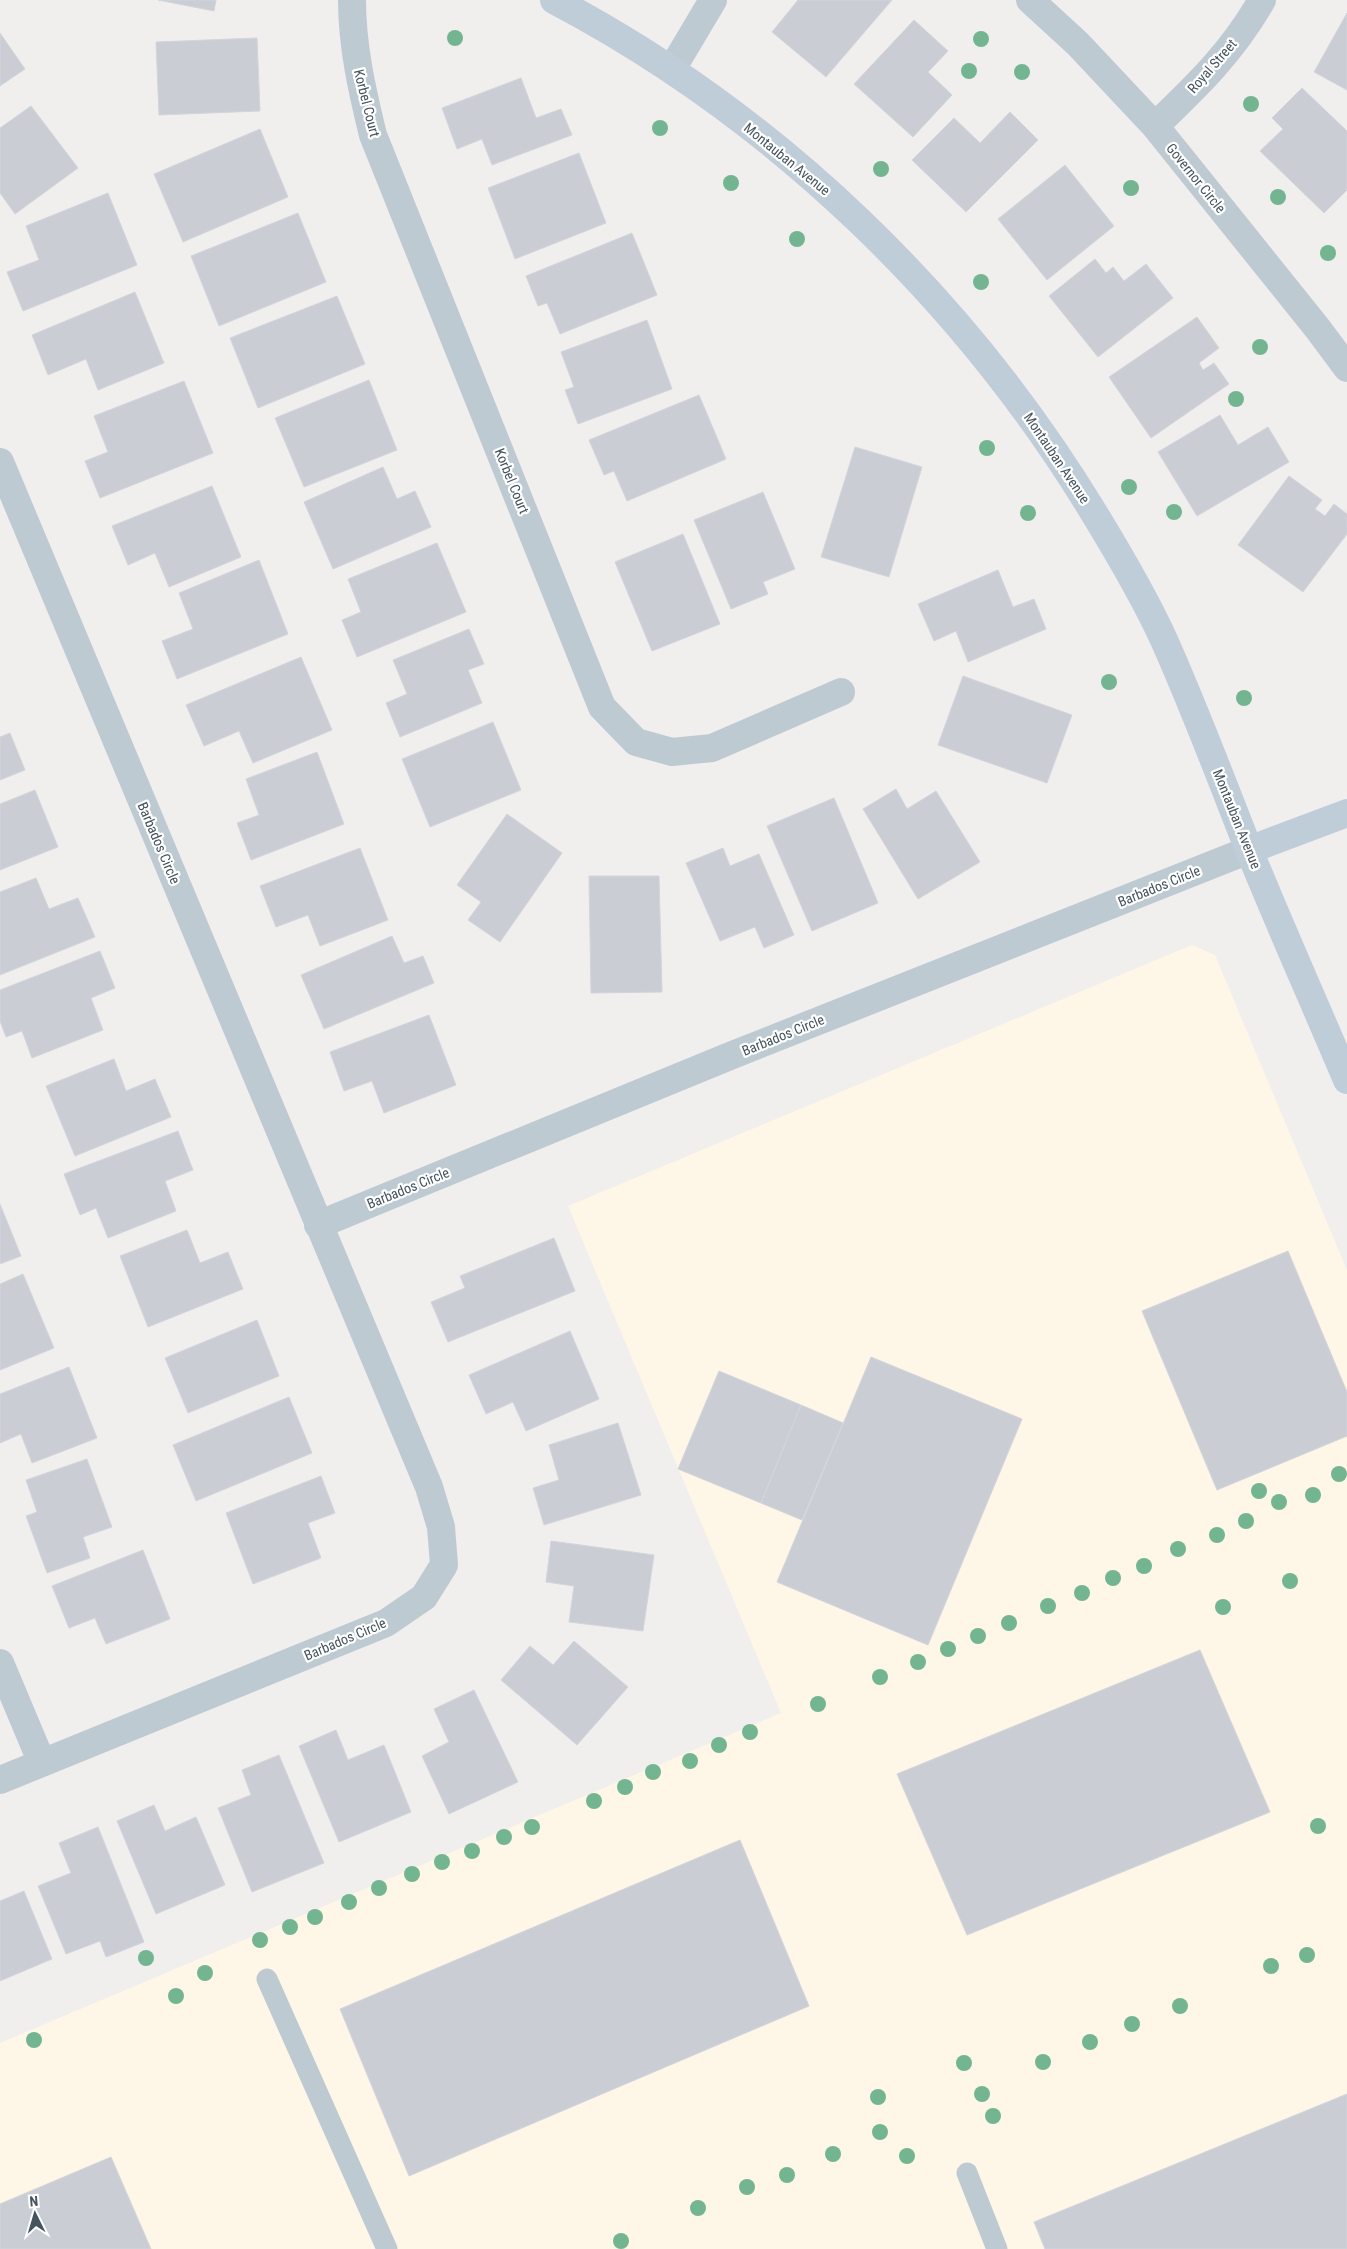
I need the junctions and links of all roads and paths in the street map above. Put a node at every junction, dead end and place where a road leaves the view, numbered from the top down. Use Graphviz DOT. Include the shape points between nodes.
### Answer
graph roads {
  1 [pos="352,0"];
  2 [pos="554,0"];
  3 [pos="713,0"];
  4 [pos="1030,0"];
  5 [pos="1262,0"];
  6 [pos="672,69"];
  7 [pos="1155,126"];
  8 [pos="1347,368"];
  9 [pos="0,462"];
  10 [pos="841,692"];
  11 [pos="1347,813"];
  12 [pos="1250,850"];
  13 [pos="1347,1080"];
  14 [pos="318,1225"];
  15 [pos="0,1663"];
  16 [pos="42,1763"];
  17 [pos="0,1780"];
  18 [pos="267,1979"];
  19 [pos="967,2173"];
  20 [pos="387,2249"];
  21 [pos="998,2249"];
  1 -- 10 [label="street, Korbel Court" via="359,76 374,135 602,707 636,742 672,752 712,748"];
  2 -- 6 [label="street, Montauban Avenue"];
  3 -- 6 [label="street"];
  4 -- 7 [label="street, Governor Circle" via="1078,44"];
  5 -- 7 [label="street, Royal Street" via="1248,24 1206,78"];
  6 -- 12 [label="street, Montauban Avenue" via="789,158 856,216 938,301 1006,383 1070,474 1125,564 1163,639"];
  7 -- 8 [label="street, Governor Circle"];
  9 -- 14 [label="street, Barbados Circle"];
  11 -- 12 [label="street"];
  12 -- 13 [label="street, Montauban Avenue"];
  12 -- 14 [label="street, Barbados Circle" via="730,1056"];
  14 -- 16 [label="street, Barbados Circle" via="429,1487 442,1527 444,1565 424,1597 386,1623"];
  15 -- 16 [label="street"];
  16 -- 17 [label="street, Barbados Circle"];
  18 -- 20 [label="lane"];
  19 -- 21 [label="lane"];
}
